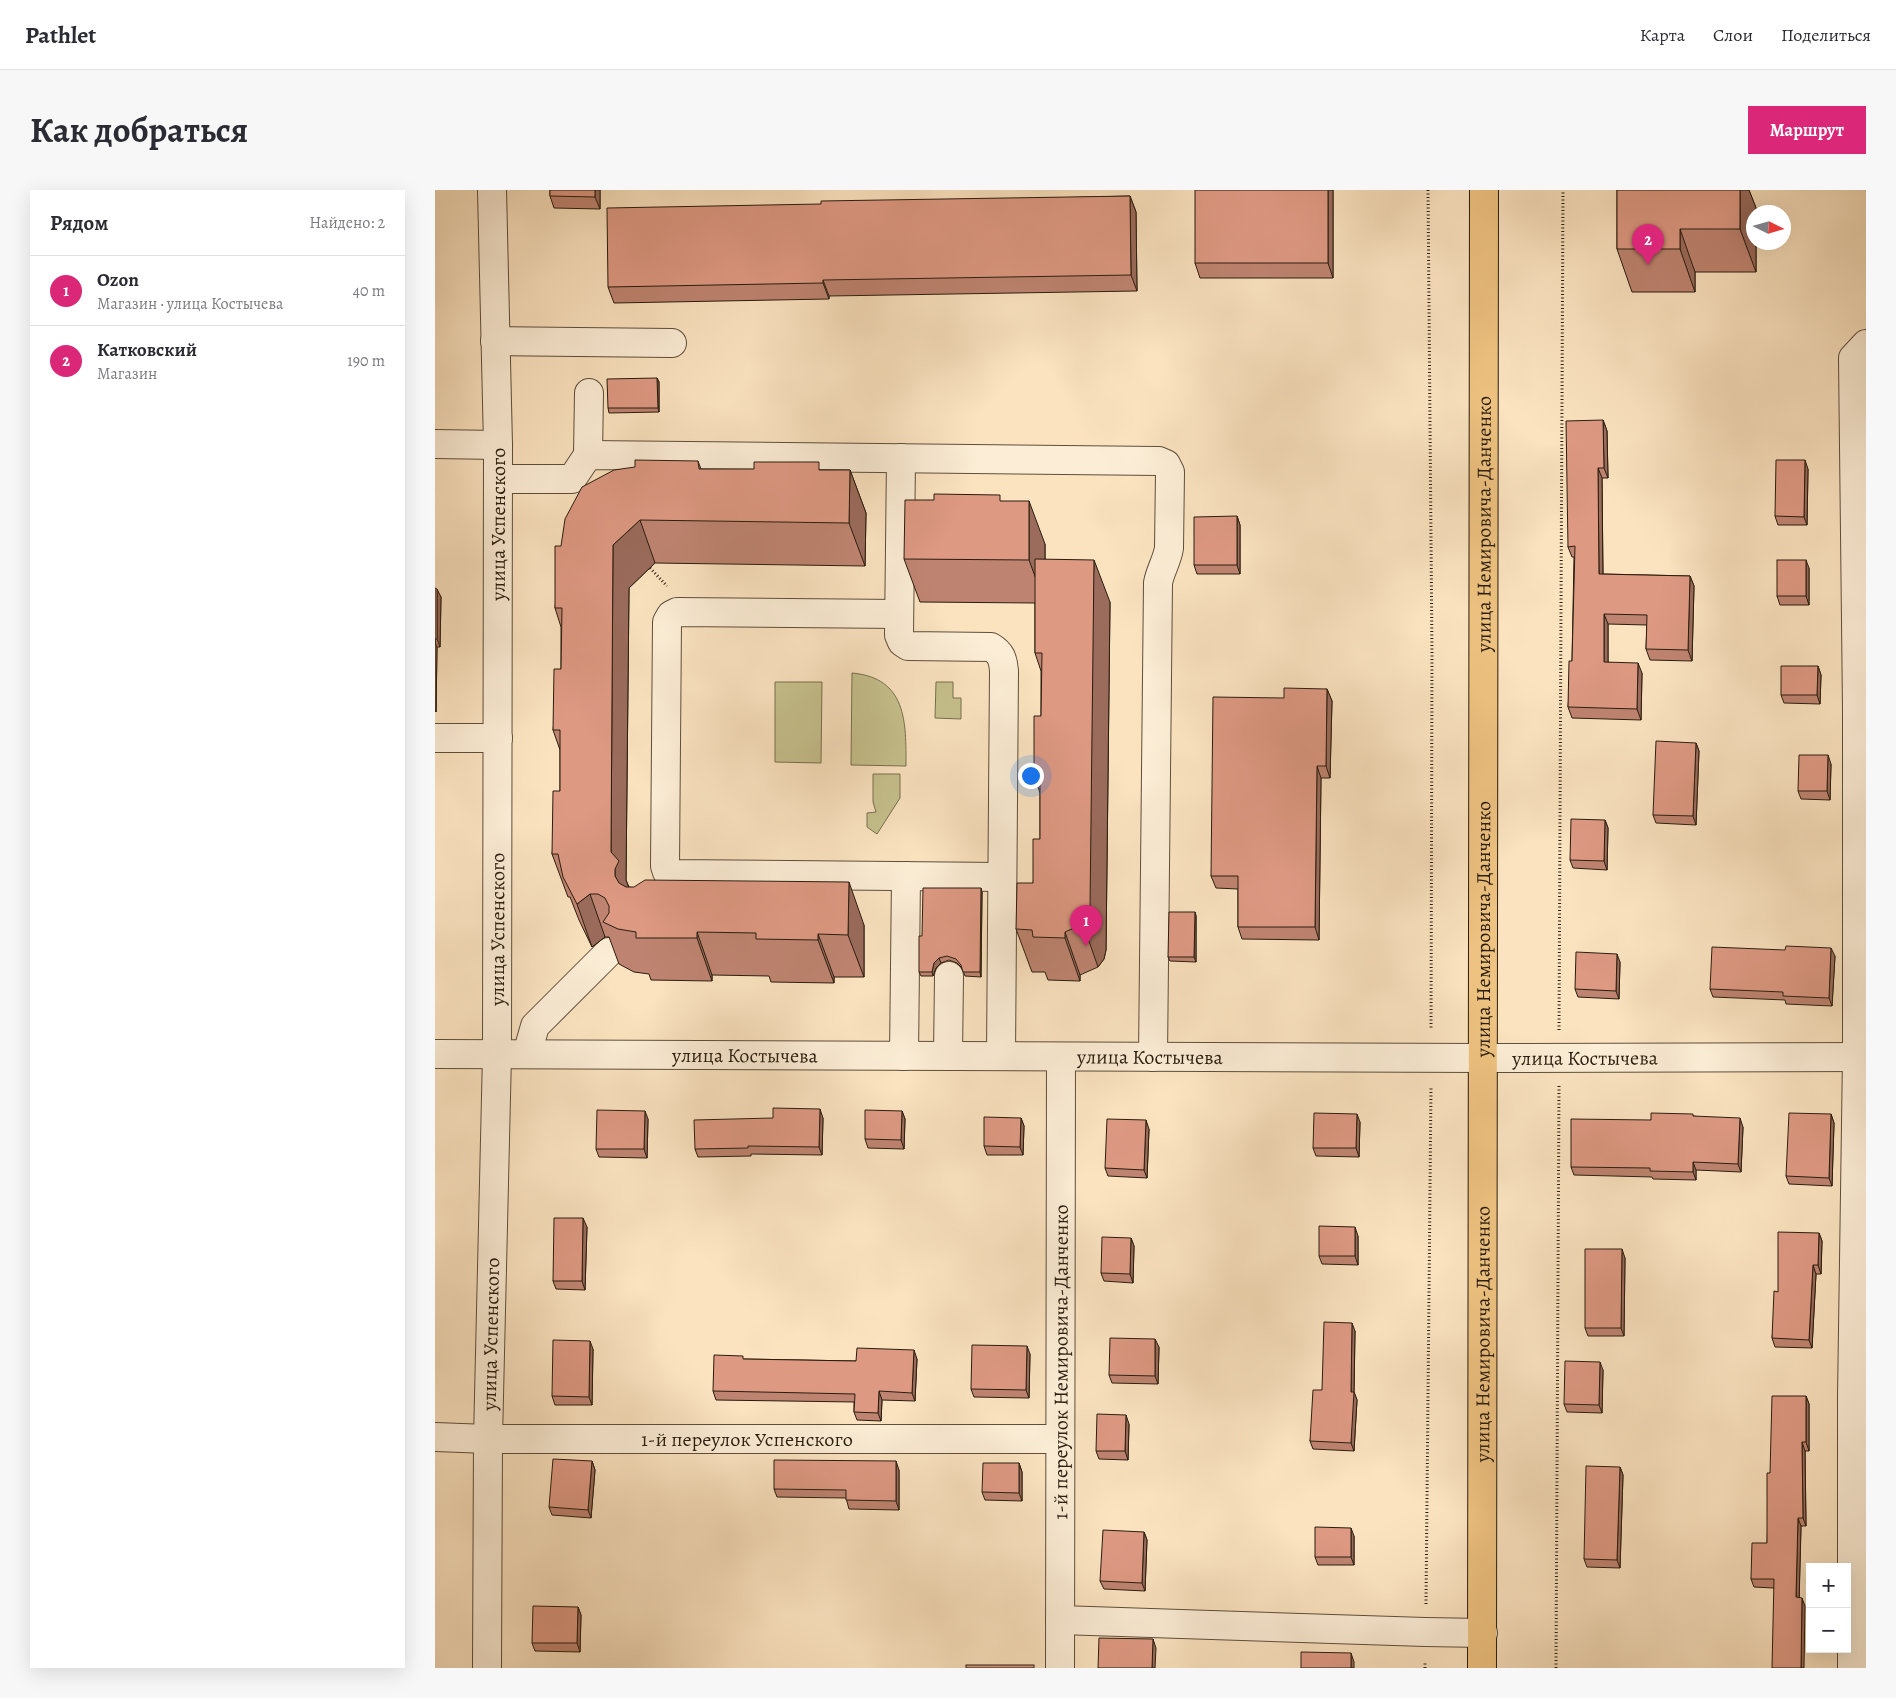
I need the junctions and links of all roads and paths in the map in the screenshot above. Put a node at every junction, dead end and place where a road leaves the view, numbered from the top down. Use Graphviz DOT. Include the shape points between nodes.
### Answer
graph roads {
  1 [pos="492,190"];
  2 [pos="1429,190"];
  3 [pos="1484,190"];
  4 [pos="1563,190"];
  5 [pos="495,341"];
  6 [pos="672,343"];
  7 [pos="1866,344"];
  8 [pos="589,392"];
  9 [pos="435,444"];
  10 [pos="498,445"];
  11 [pos="588,455"];
  12 [pos="901,458"];
  13 [pos="498,479"];
  14 [pos="899,614"];
  15 [pos="1862,710"];
  16 [pos="435,738"];
  17 [pos="498,738"];
  18 [pos="906,876"];
  19 [pos="1002,877"];
  20 [pos="609,952"];
  21 [pos="949,976"];
  22 [pos="435,1054"];
  23 [pos="497,1054"];
  24 [pos="527,1054"];
  25 [pos="904,1056"];
  26 [pos="948,1056"];
  27 [pos="1001,1056"];
  28 [pos="1861,1056"];
  29 [pos="1061,1057"];
  30 [pos="1153,1057"];
  31 [pos="1431,1058"];
  32 [pos="1483,1058"];
  33 [pos="1559,1058"];
  34 [pos="1859,1397"];
  35 [pos="435,1437"];
  36 [pos="488,1439"];
  37 [pos="1059,1439"];
  38 [pos="1061,1620"];
  39 [pos="1425,1632"];
  40 [pos="1483,1633"];
  41 [pos="487,1668"];
  42 [pos="1059,1668"];
  43 [pos="1425,1668"];
  44 [pos="1482,1668"];
  45 [pos="1557,1668"];
  46 [pos="1852,1668"];
  1 -- 5 [label="street, улица Успенского"];
  2 -- 31 [label="path" via="1433,654"];
  3 -- 32 [label="main road, улица Немировича-Данченко"];
  4 -- 33 [label="path"];
  5 -- 6 [label="street"];
  5 -- 10 [label="street, улица Успенского"];
  7 -- 15 [label="street" via="1853,358"];
  8 -- 11 [label="street"];
  9 -- 10 [label="street"];
  10 -- 13 [label="street, улица Успенского"];
  11 -- 12 [label="street"];
  11 -- 13 [label="street" via="572,480"];
  12 -- 14 [label="street"];
  12 -- 30 [label="street" via="1159,461 1166,464 1170,472 1169,548 1158,583"];
  13 -- 17 [label="street, улица Успенского"];
  14 -- 18 [label="street" via="677,612 671,615 667,622 664,884 672,874"];
  14 -- 19 [label="street" via="899,635 908,646 991,648 1002,658 1005,670"];
  15 -- 28 [label="street"];
  16 -- 17 [label="street"];
  17 -- 23 [label="street, улица Успенского"];
  18 -- 19 [label="street"];
  18 -- 25 [label="street"];
  19 -- 27 [label="street"];
  20 -- 24 [label="street" via="535,1026"];
  21 -- 26 [label="street"];
  22 -- 23 [label="street, улица Костычева"];
  23 -- 24 [label="street, улица Костычева"];
  23 -- 36 [label="street, улица Успенского"];
  24 -- 25 [label="street, улица Костычева"];
  25 -- 26 [label="street, улица Костычева"];
  26 -- 27 [label="street, улица Костычева"];
  27 -- 29 [label="street, улица Костычева"];
  28 -- 33 [label="street, улица Костычева"];
  28 -- 34 [label="street"];
  29 -- 30 [label="street, улица Костычева"];
  29 -- 37 [label="street, 1-й переулок Немировича-Данченко"];
  30 -- 31 [label="street, улица Костычева"];
  31 -- 32 [label="street, улица Костычева"];
  31 -- 39 [label="path"];
  32 -- 33 [label="street, улица Костычева"];
  32 -- 40 [label="main road, улица Немировича-Данченко"];
  33 -- 45 [label="path"];
  34 -- 46 [label="street"];
  35 -- 36 [label="street, 1-й переулок Успенского"];
  36 -- 37 [label="street, 1-й переулок Успенского"];
  36 -- 41 [label="street, улица Успенского"];
  37 -- 38 [label="street, 1-й переулок Немировича-Данченко"];
  38 -- 39 [label="street"];
  38 -- 42 [label="street, 1-й переулок Немировича-Данченко"];
  39 -- 40 [label="street"];
  39 -- 43 [label="path"];
  40 -- 44 [label="main road, улица Немировича-Данченко"];
}
